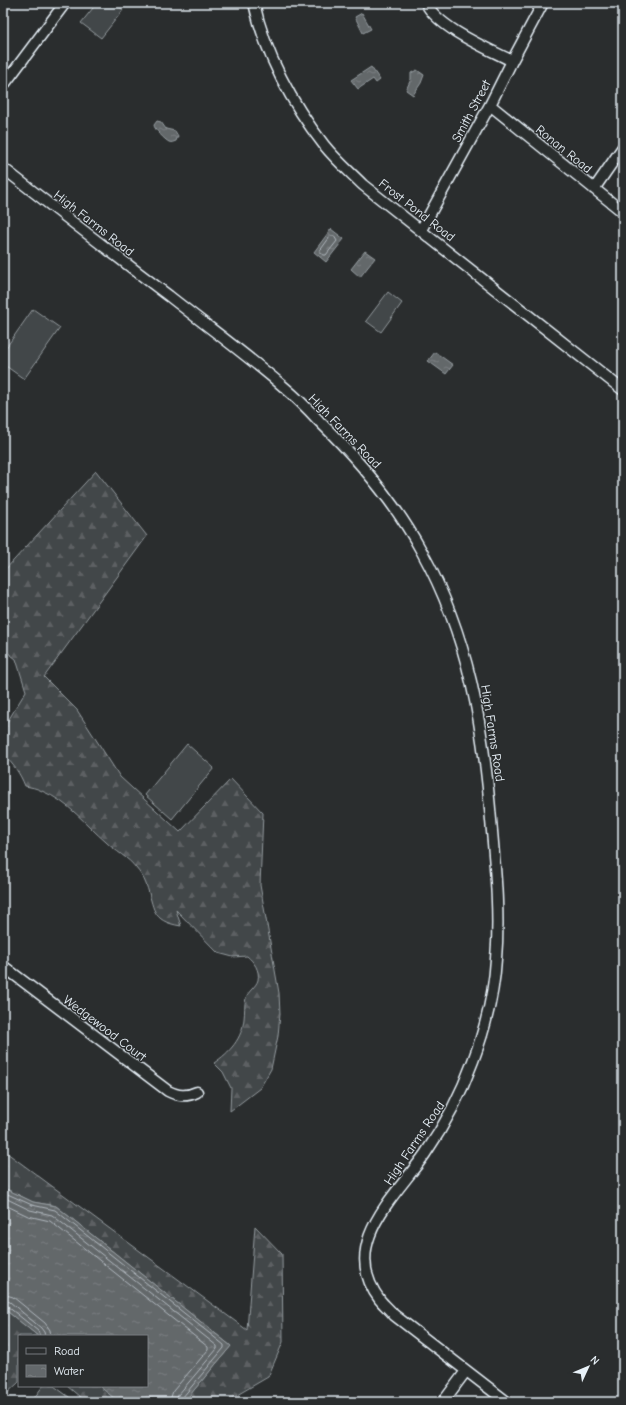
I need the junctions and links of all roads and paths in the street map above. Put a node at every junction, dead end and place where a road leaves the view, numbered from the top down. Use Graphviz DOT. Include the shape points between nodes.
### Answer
graph roads {
  1 [pos="65,3"];
  2 [pos="254,3"];
  3 [pos="426,3"];
  4 [pos="544,3"];
  5 [pos="512,61"];
  6 [pos="3,86"];
  7 [pos="490,105"];
  8 [pos="623,147"];
  9 [pos="3,168"];
  10 [pos="594,189"];
  11 [pos="623,212"];
  12 [pos="421,230"];
  13 [pos="623,390"];
  14 [pos="3,966"];
  15 [pos="197,1092"];
  16 [pos="466,1371"];
  17 [pos="443,1402"];
  18 [pos="507,1402"];
  1 -- 6 [label="street"];
  2 -- 12 [label="street, Frost Pond Road" via="273,60 296,104 325,146 363,185"];
  3 -- 5 [label="street" via="437,18 450,28"];
  4 -- 5 [label="street, Smith Street"];
  5 -- 7 [label="street, Smith Street"];
  7 -- 10 [label="street, Ronan Road"];
  7 -- 12 [label="street, Smith Street"];
  8 -- 10 [label="street"];
  9 -- 16 [label="street, High Farms Road" via="247,356 287,389 342,444 382,489 401,516 423,553 457,628 480,721 488,780 496,872 496,962 489,1009 468,1077 427,1151 375,1222 367,1240 365,1255 369,1280 379,1299 394,1315"];
  10 -- 11 [label="street, Ronan Road"];
  12 -- 13 [label="street, Frost Pond Road"];
  14 -- 15 [label="street, Wedgewood Court" via="168,1091 183,1096"];
  16 -- 17 [label="street"];
  16 -- 18 [label="street, High Farms Road"];
}
